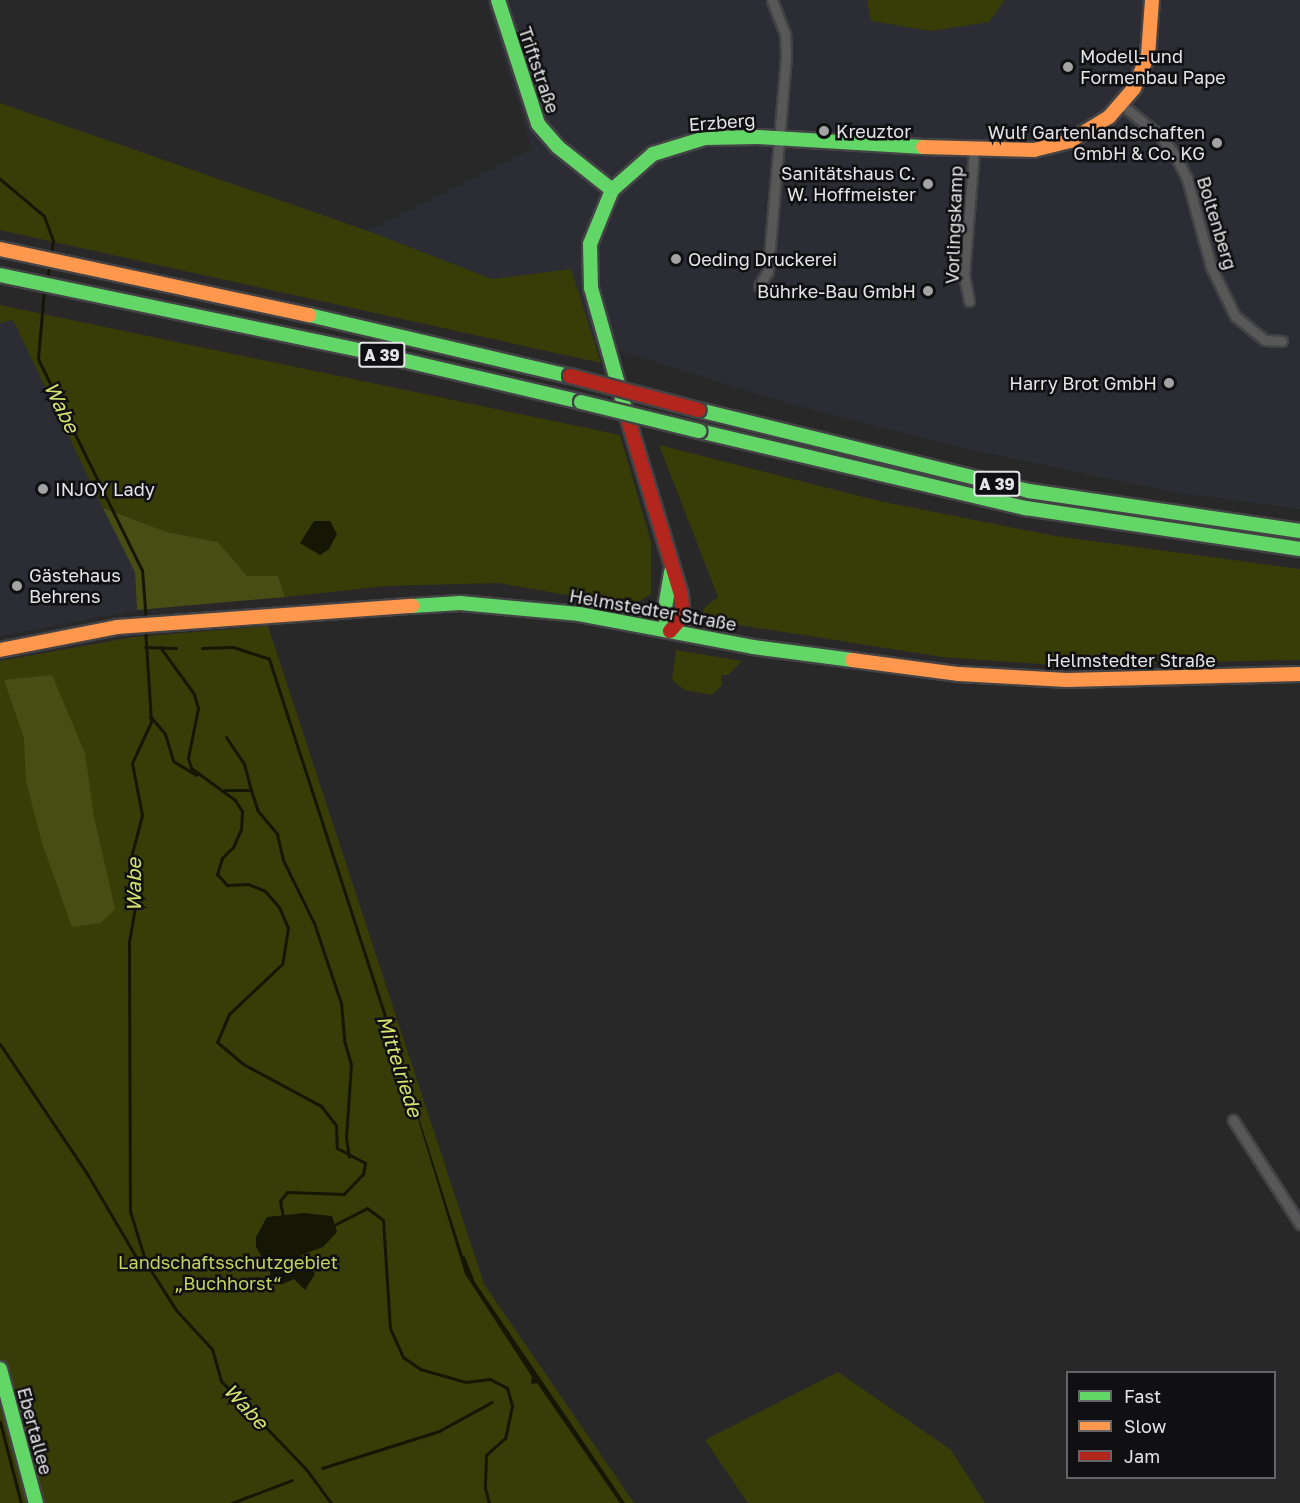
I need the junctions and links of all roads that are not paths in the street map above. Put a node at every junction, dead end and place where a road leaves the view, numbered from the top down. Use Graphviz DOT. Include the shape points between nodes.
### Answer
graph roads {
  1 [pos="498,0"];
  2 [pos="772,0"];
  3 [pos="1152,0"];
  4 [pos="1122,105"];
  5 [pos="780,138"];
  6 [pos="974,150"];
  7 [pos="612,190"];
  8 [pos="0,249"];
  9 [pos="0,275"];
  10 [pos="759,286"];
  11 [pos="969,301"];
  12 [pos="1282,341"];
  13 [pos="1300,531"];
  14 [pos="1300,549"];
  15 [pos="670,631"];
  16 [pos="0,650"];
  17 [pos="1300,674"];
  18 [pos="1233,1120"];
  19 [pos="1300,1224"];
  20 [pos="0,1369"];
  21 [pos="36,1503"];
  1 -- 7 [label="main road, Triftstraße" via="538,124 565,154"];
  2 -- 5 [label="street" via="785,46"];
  3 -- 4 [label="main road, Erzberg" via="1148,55"];
  4 -- 6 [label="main road, Erzberg" via="1098,127 1070,141 1027,151"];
  4 -- 12 [label="street, Boltenberg" via="1159,135 1175,155 1187,179 1211,267 1235,316 1265,340"];
  5 -- 6 [label="main road, Erzberg"];
  5 -- 7 [label="main road, Erzberg" via="719,137 680,143 643,159"];
  5 -- 10 [label="street" via="768,272"];
  6 -- 11 [label="street, Vorlingskamp" via="964,275"];
  7 -- 15 [label="main road, Erzberg" via="597,220 591,244 591,288 671,572 664,614"];
  8 -- 13 [label="main road, A 39, bridge" via="187,286 570,376 1029,491"];
  9 -- 14 [label="main road, A 39, bridge" via="182,311 1026,508"];
  15 -- 16 [label="main road, Helmstedter Straße" via="543,609 460,603 117,627"];
  15 -- 17 [label="main road, Helmstedter Straße" via="839,660 980,676 1153,680"];
  18 -- 19 [label="street"];
  20 -- 21 [label="main road, Ebertallee"];
}
